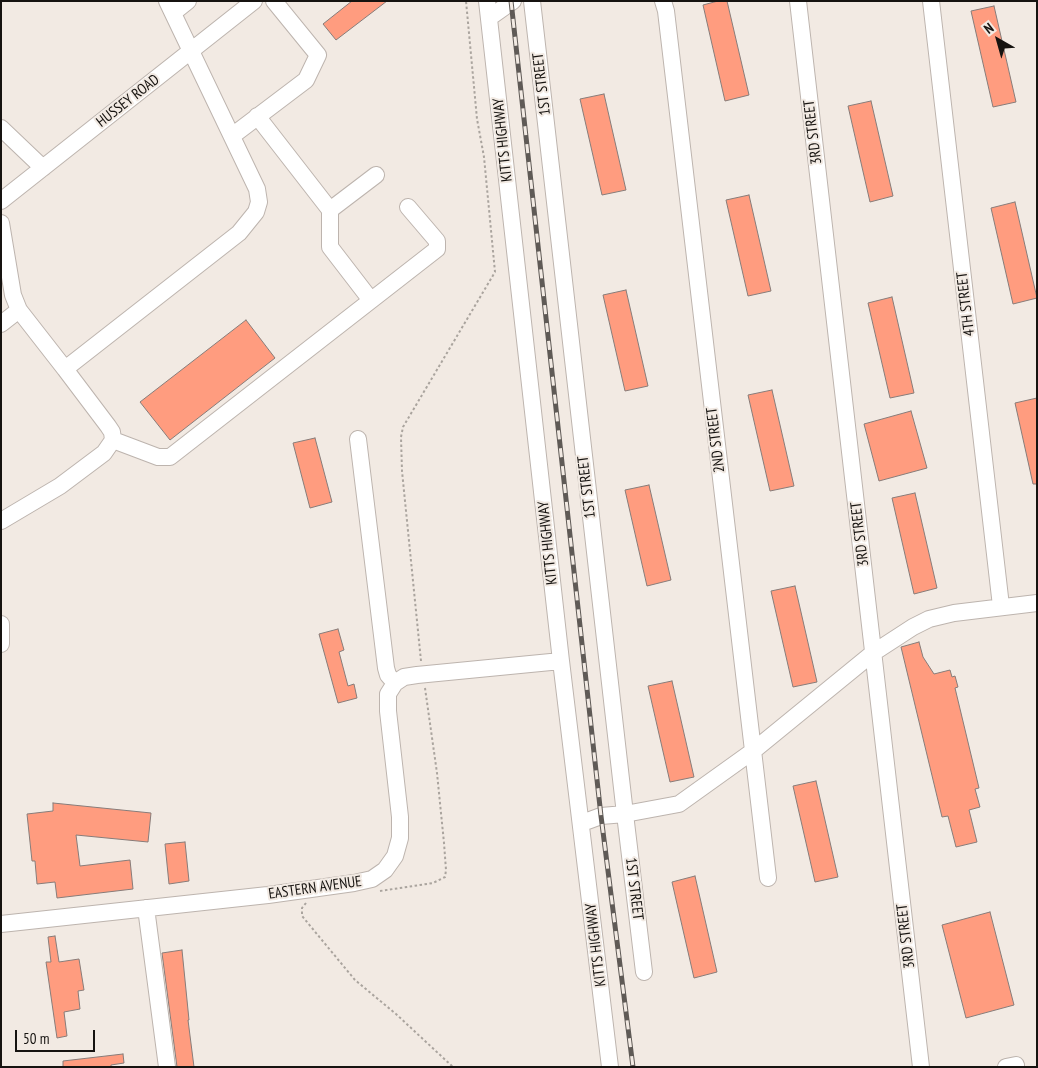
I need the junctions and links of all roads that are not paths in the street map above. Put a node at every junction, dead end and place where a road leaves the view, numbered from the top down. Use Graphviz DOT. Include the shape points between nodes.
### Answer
graph roads {
  1 [pos="188,1"];
  2 [pos="274,1"];
  3 [pos="487,1"];
  4 [pos="513,1"];
  5 [pos="532,1"];
  6 [pos="663,1"];
  7 [pos="798,1"];
  8 [pos="931,1"];
  9 [pos="254,2"];
  10 [pos="170,7"];
  11 [pos="489,18"];
  12 [pos="191,51"];
  13 [pos="257,116"];
  14 [pos="1,128"];
  15 [pos="232,136"];
  16 [pos="43,168"];
  17 [pos="376,175"];
  18 [pos="1,201"];
  19 [pos="408,207"];
  20 [pos="330,210"];
  21 [pos="1,223"];
  22 [pos="370,300"];
  23 [pos="19,310"];
  24 [pos="1,324"];
  25 [pos="65,369"];
  26 [pos="358,439"];
  27 [pos="112,440"];
  28 [pos="1,521"];
  29 [pos="1037,603"];
  30 [pos="1001,606"];
  31 [pos="1,624"];
  32 [pos="1,644"];
  33 [pos="873,653"];
  34 [pos="562,661"];
  35 [pos="395,683"];
  36 [pos="753,751"];
  37 [pos="625,814"];
  38 [pos="582,823"];
  39 [pos="768,878"];
  40 [pos="146,908"];
  41 [pos="1,924"];
  42 [pos="644,972"];
  43 [pos="167,1067"];
  44 [pos="610,1067"];
  45 [pos="921,1067"];
  46 [pos="1006,1067"];
  47 [pos="1016,1067"];
  1 -- 10 [label="street"];
  2 -- 13 [label="street" via="318,55 306,80"];
  3 -- 11 [label="street, KITTS HIGHWAY"];
  4 -- 11 [label="street"];
  5 -- 37 [label="street, 1ST STREET"];
  6 -- 36 [label="street, 2ND STREET"];
  7 -- 33 [label="street, 3RD STREET"];
  8 -- 30 [label="street, 4TH STREET"];
  9 -- 12 [label="street, HUSSEY ROAD"];
  10 -- 12 [label="street"];
  11 -- 34 [label="street, KITTS HIGHWAY"];
  12 -- 15 [label="street"];
  12 -- 16 [label="street, HUSSEY ROAD"];
  13 -- 15 [label="street"];
  13 -- 20 [label="street"];
  14 -- 16 [label="street"];
  15 -- 25 [label="street" via="257,189 259,202 256,212 239,234"];
  16 -- 18 [label="street, HUSSEY ROAD"];
  17 -- 20 [label="street"];
  19 -- 22 [label="street" via="437,241 437,248"];
  20 -- 22 [label="street" via="330,247"];
  21 -- 23 [label="street" via="13,295"];
  22 -- 27 [label="street" via="170,457 158,457"];
  23 -- 24 [label="street"];
  23 -- 25 [label="street"];
  25 -- 27 [label="street" via="112,432"];
  26 -- 35 [label="street" via="386,668"];
  27 -- 28 [label="street" via="104,453 60,486"];
  29 -- 30 [label="street"];
  30 -- 33 [label="street" via="954,612 929,620 913,626"];
  31 -- 32 [label="street"];
  33 -- 36 [label="street"];
  33 -- 45 [label="street, 3RD STREET"];
  34 -- 35 [label="street" via="404,677"];
  34 -- 38 [label="street, KITTS HIGHWAY"];
  35 -- 40 [label="street, EASTERN AVENUE" via="388,694 388,712 400,838 395,856 385,870 372,879 354,884"];
  36 -- 37 [label="street" via="680,804"];
  36 -- 39 [label="street, 2ND STREET"];
  37 -- 38 [label="street" via="601,816"];
  37 -- 42 [label="street, 1ST STREET"];
  38 -- 44 [label="street, KITTS HIGHWAY"];
  40 -- 41 [label="street, EASTERN AVENUE"];
  40 -- 43 [label="street"];
  46 -- 47 [label="street"];
}
